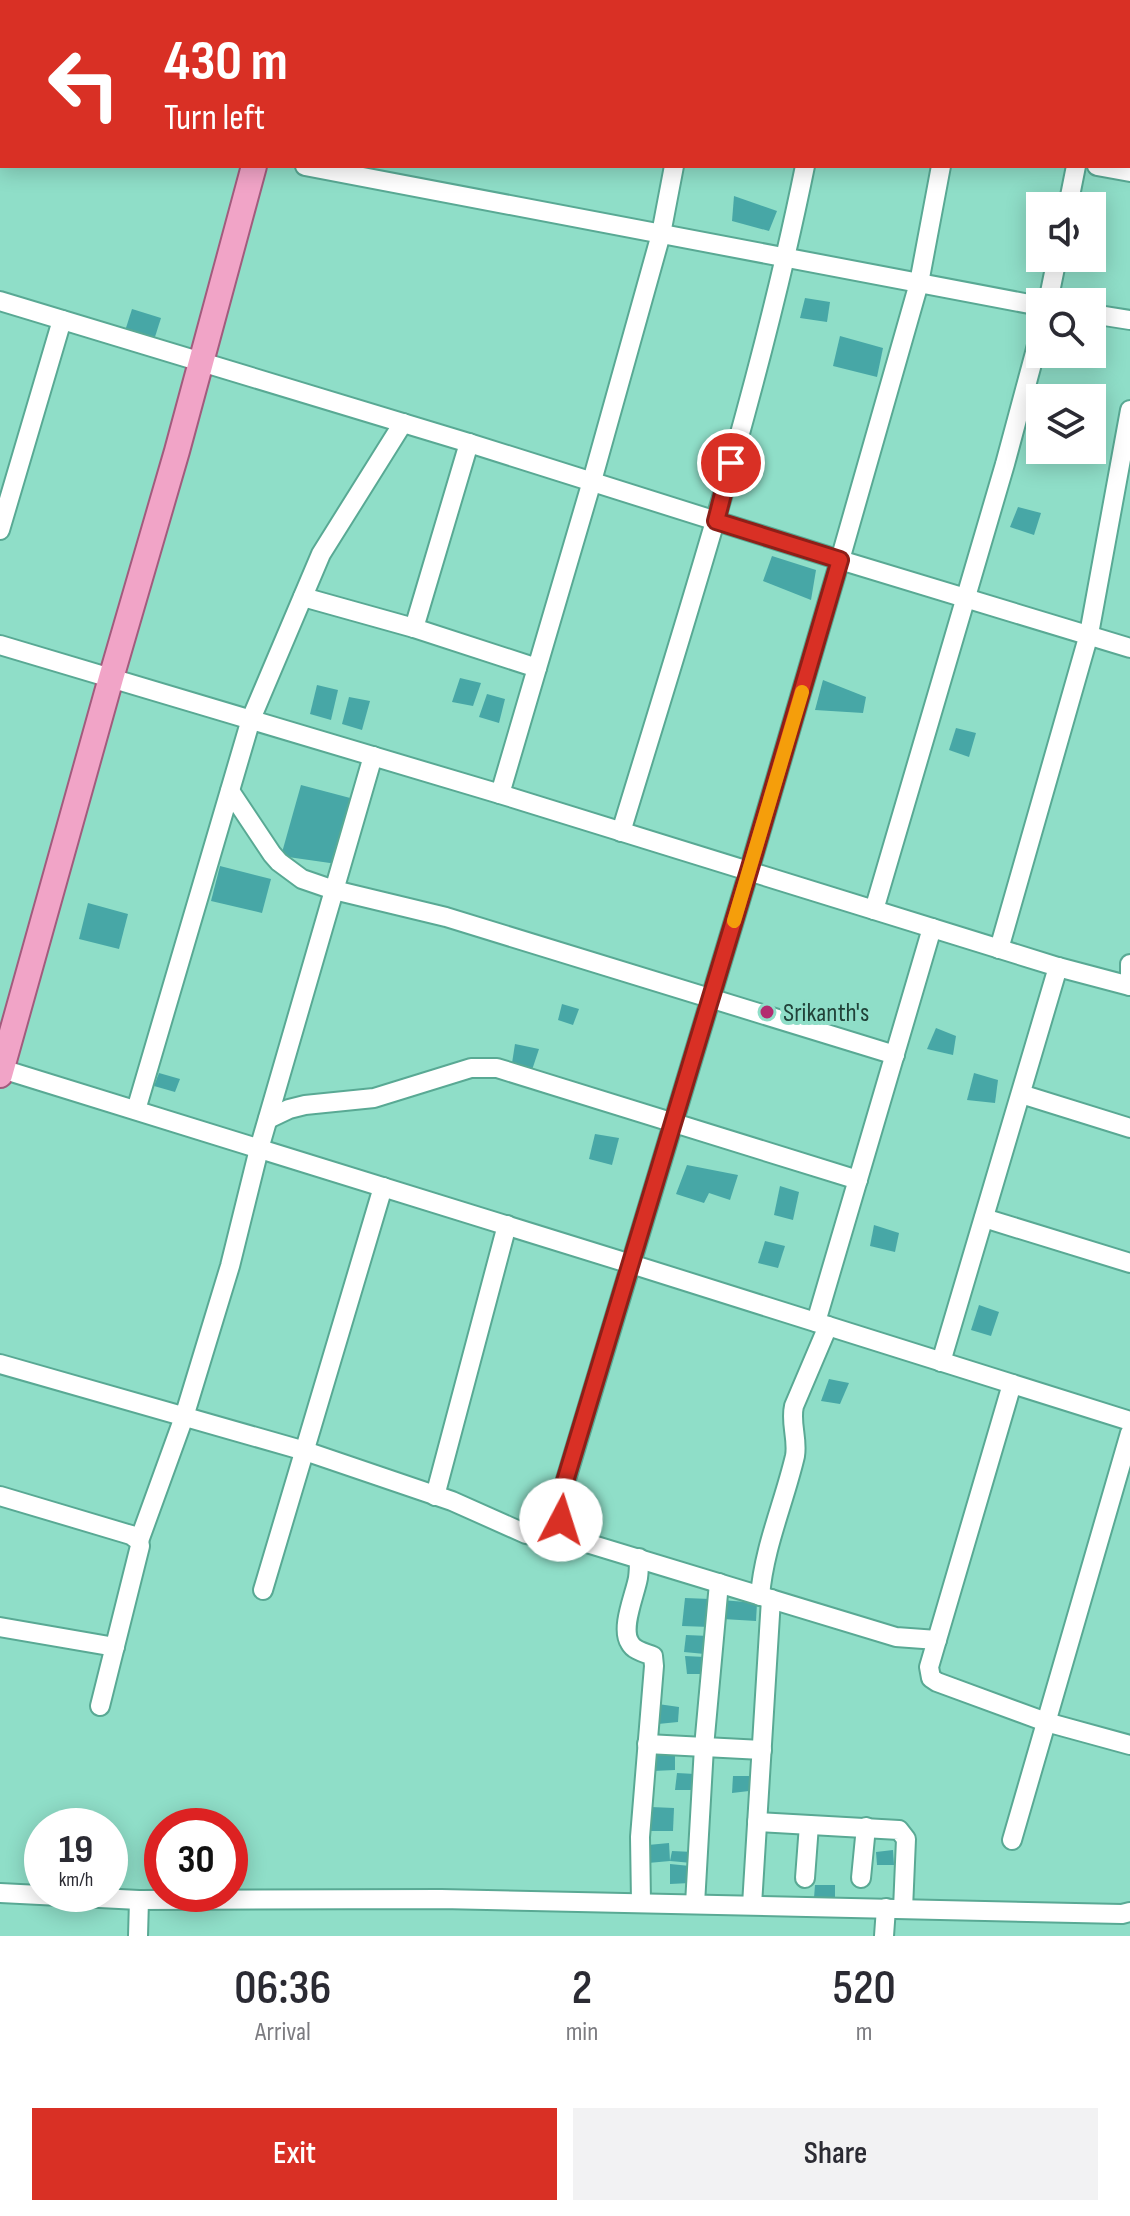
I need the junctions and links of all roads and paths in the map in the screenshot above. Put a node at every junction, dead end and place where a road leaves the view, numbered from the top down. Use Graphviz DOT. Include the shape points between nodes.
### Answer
graph roads {
  1 [pos="253,168"];
  2 [pos="315,168"];
  3 [pos="674,168"];
  4 [pos="805,168"];
  5 [pos="941,168"];
  6 [pos="1076,168"];
  7 [pos="1108,168"];
  8 [pos="1130,172"];
  9 [pos="1071,192"];
  10 [pos="661,234"];
  11 [pos="786,258"];
  12 [pos="919,283"];
  13 [pos="0,301"];
  14 [pos="1026,303"];
  15 [pos="1106,316"];
  16 [pos="62,320"];
  17 [pos="1130,320"];
  18 [pos="202,362"];
  19 [pos="1030,368"];
  20 [pos="1130,410"];
  21 [pos="403,423"];
  22 [pos="469,443"];
  23 [pos="592,481"];
  24 [pos="4,504"];
  25 [pos="716,521"];
  26 [pos="0,530"];
  27 [pos="840,560"];
  28 [pos="303,597"];
  29 [pos="966,598"];
  30 [pos="414,628"];
  31 [pos="1089,634"];
  32 [pos="0,645"];
  33 [pos="1130,648"];
  34 [pos="537,668"];
  35 [pos="111,678"];
  36 [pos="251,719"];
  37 [pos="373,756"];
  38 [pos="230,791"];
  39 [pos="500,794"];
  40 [pos="621,832"];
  41 [pos="749,871"];
  42 [pos="334,890"];
  43 [pos="874,910"];
  44 [pos="932,928"];
  45 [pos="999,949"];
  46 [pos="1130,964"];
  47 [pos="1058,967"];
  48 [pos="1130,986"];
  49 [pos="711,998"];
  50 [pos="895,1055"];
  51 [pos="1,1072"];
  52 [pos="1021,1094"];
  53 [pos="136,1110"];
  54 [pos="268,1119"];
  55 [pos="673,1122"];
  56 [pos="1130,1128"];
  57 [pos="259,1149"];
  58 [pos="858,1180"];
  59 [pos="383,1187"];
  60 [pos="984,1218"];
  61 [pos="507,1225"];
  62 [pos="1130,1263"];
  63 [pos="631,1264"];
  64 [pos="822,1324"];
  65 [pos="941,1362"];
  66 [pos="0,1364"];
  67 [pos="1012,1384"];
  68 [pos="184,1417"];
  69 [pos="1130,1421"];
  70 [pos="1130,1433"];
  71 [pos="305,1451"];
  72 [pos="0,1496"];
  73 [pos="435,1496"];
  74 [pos="571,1535"];
  75 [pos="139,1541"];
  76 [pos="639,1558"];
  77 [pos="719,1583"];
  78 [pos="263,1590"];
  79 [pos="766,1597"];
  80 [pos="0,1627"];
  81 [pos="937,1640"];
  82 [pos="115,1647"];
  83 [pos="100,1706"];
  84 [pos="1046,1722"];
  85 [pos="647,1744"];
  86 [pos="1130,1745"];
  87 [pos="704,1747"];
  88 [pos="762,1750"];
  89 [pos="757,1822"];
  90 [pos="809,1825"];
  91 [pos="866,1827"];
  92 [pos="1012,1840"];
  93 [pos="805,1878"];
  94 [pos="861,1878"];
  95 [pos="0,1893"];
  96 [pos="139,1900"];
  97 [pos="641,1902"];
  98 [pos="695,1904"];
  99 [pos="752,1905"];
  100 [pos="894,1909"];
  101 [pos="1130,1912"];
  102 [pos="138,1936"];
  103 [pos="884,1936"];
  1 -- 18 [label="main road"];
  2 -- 10 [label="street"];
  3 -- 10 [label="street"];
  4 -- 11 [label="street"];
  5 -- 12 [label="street"];
  6 -- 9 [label="street"];
  7 -- 8 [label="street"];
  10 -- 11 [label="street"];
  10 -- 23 [label="street"];
  11 -- 12 [label="street"];
  11 -- 25 [label="street"];
  12 -- 14 [label="street"];
  12 -- 27 [label="street"];
  13 -- 16 [label="street"];
  15 -- 17 [label="street"];
  16 -- 18 [label="street"];
  16 -- 24 [label="street"];
  18 -- 21 [label="street"];
  18 -- 35 [label="main road"];
  19 -- 29 [label="street"];
  20 -- 31 [label="street"];
  21 -- 22 [label="street"];
  21 -- 28 [label="street" via="327,543"];
  22 -- 23 [label="street"];
  22 -- 30 [label="street"];
  23 -- 25 [label="street"];
  23 -- 34 [label="street"];
  24 -- 26 [label="street"];
  25 -- 27 [label="street"];
  25 -- 40 [label="street"];
  27 -- 29 [label="street"];
  27 -- 41 [label="street"];
  28 -- 30 [label="street"];
  28 -- 36 [label="street"];
  29 -- 31 [label="street"];
  29 -- 43 [label="street"];
  30 -- 34 [label="street"];
  31 -- 33 [label="street"];
  31 -- 45 [label="street"];
  32 -- 35 [label="street"];
  34 -- 39 [label="street"];
  35 -- 36 [label="street"];
  35 -- 51 [label="main road"];
  36 -- 37 [label="street"];
  36 -- 38 [label="street"];
  37 -- 39 [label="street"];
  37 -- 42 [label="street"];
  38 -- 42 [label="street" via="279,862 302,879"];
  38 -- 53 [label="street"];
  39 -- 40 [label="street"];
  40 -- 41 [label="street"];
  41 -- 43 [label="street"];
  41 -- 49 [label="street"];
  42 -- 49 [label="street" via="446,917"];
  42 -- 54 [label="street"];
  43 -- 44 [label="street"];
  44 -- 45 [label="street"];
  44 -- 50 [label="street"];
  45 -- 47 [label="street"];
  46 -- 48 [label="street"];
  47 -- 48 [label="street"];
  47 -- 52 [label="street"];
  49 -- 50 [label="street"];
  49 -- 55 [label="street"];
  50 -- 58 [label="street"];
  51 -- 53 [label="street"];
  52 -- 56 [label="street"];
  52 -- 60 [label="street"];
  53 -- 57 [label="street"];
  54 -- 55 [label="street" via="297,1107 374,1098 478,1066"];
  54 -- 57 [label="street"];
  55 -- 58 [label="street"];
  55 -- 63 [label="street"];
  57 -- 59 [label="street"];
  57 -- 68 [label="street"];
  58 -- 64 [label="street"];
  59 -- 61 [label="street"];
  59 -- 71 [label="street"];
  60 -- 62 [label="street"];
  60 -- 65 [label="street"];
  61 -- 63 [label="street"];
  61 -- 73 [label="street"];
  63 -- 64 [label="street"];
  63 -- 74 [label="street" via="558,1506"];
  64 -- 65 [label="street"];
  64 -- 79 [label="street" via="794,1406 795,1454 764,1561"];
  65 -- 67 [label="street"];
  66 -- 68 [label="street"];
  67 -- 69 [label="street"];
  67 -- 81 [label="street"];
  68 -- 71 [label="street"];
  68 -- 75 [label="street"];
  70 -- 84 [label="street"];
  71 -- 73 [label="street"];
  71 -- 78 [label="street"];
  72 -- 75 [label="street"];
  73 -- 74 [label="street" via="526,1534"];
  74 -- 76 [label="street"];
  75 -- 82 [label="street"];
  76 -- 77 [label="street"];
  76 -- 85 [label="street" via="627,1633 630,1644 654,1660"];
  77 -- 79 [label="street"];
  77 -- 87 [label="street"];
  79 -- 81 [label="street" via="896,1637"];
  79 -- 88 [label="street"];
  80 -- 82 [label="street"];
  81 -- 84 [label="street" via="931,1678"];
  82 -- 83 [label="street"];
  84 -- 86 [label="street"];
  84 -- 92 [label="street"];
  85 -- 87 [label="street"];
  85 -- 97 [label="street"];
  87 -- 88 [label="street"];
  87 -- 98 [label="street"];
  88 -- 89 [label="street"];
  89 -- 90 [label="street"];
  89 -- 99 [label="street"];
  90 -- 91 [label="street"];
  90 -- 93 [label="street"];
  91 -- 94 [label="street"];
  91 -- 100 [label="street" via="894,1829 906,1839"];
  95 -- 96 [label="street"];
  96 -- 97 [label="street"];
  96 -- 102 [label="street"];
  97 -- 98 [label="street"];
  98 -- 99 [label="street"];
  99 -- 100 [label="street"];
  100 -- 101 [label="street"];
  100 -- 103 [label="street"];
}
